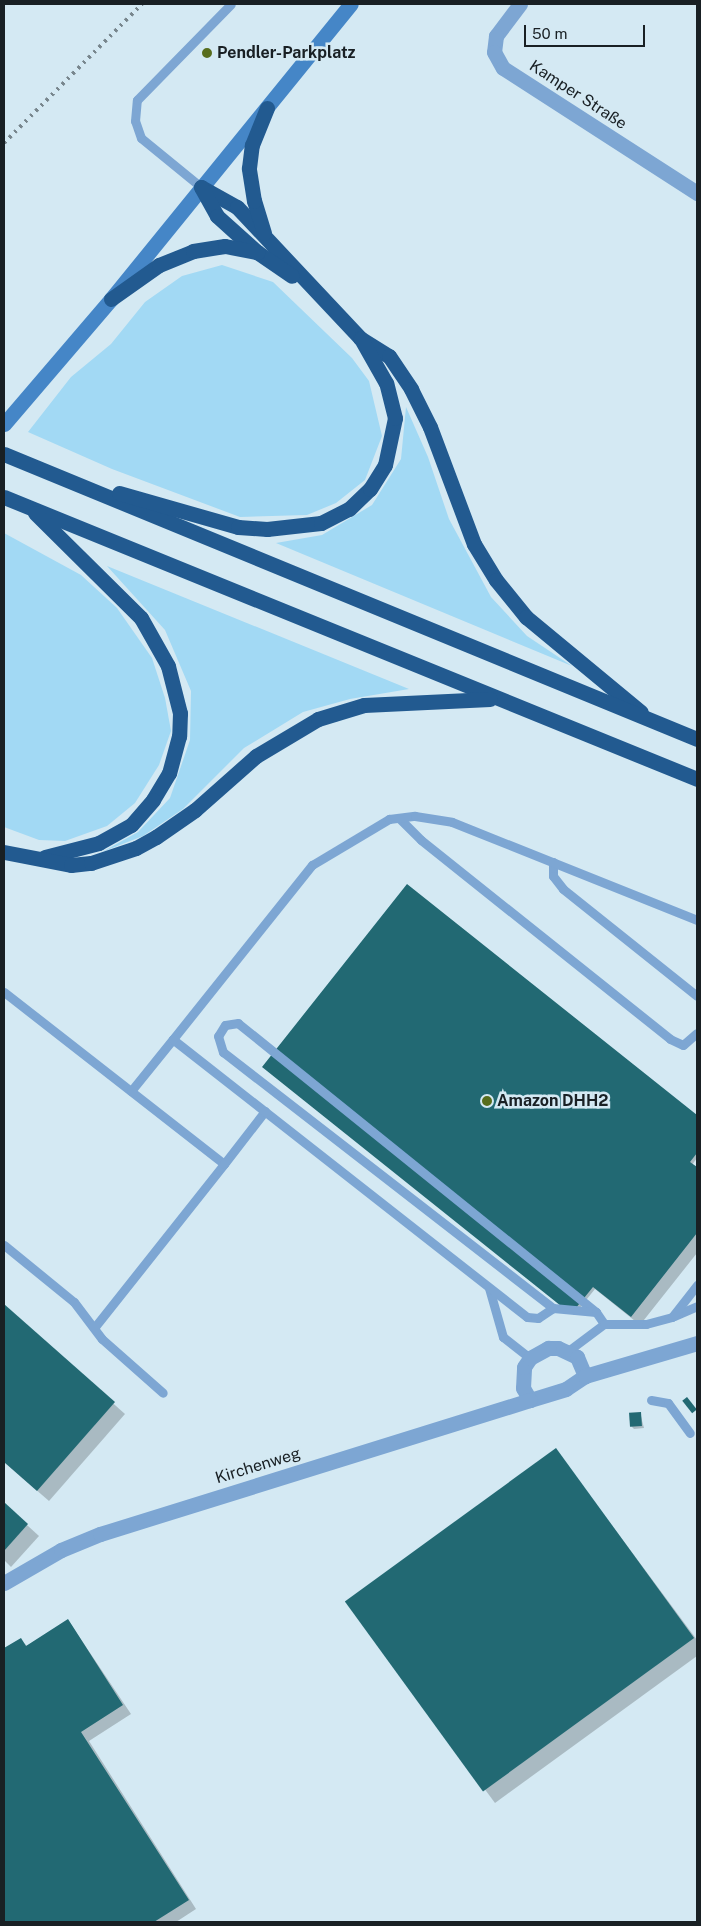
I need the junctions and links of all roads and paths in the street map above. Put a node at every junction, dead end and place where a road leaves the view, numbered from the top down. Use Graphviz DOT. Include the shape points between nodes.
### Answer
graph roads {
  1 [pos="231,4"];
  2 [pos="351,4"];
  3 [pos="520,4"];
  4 [pos="267,108"];
  5 [pos="201,188"];
  6 [pos="697,193"];
  7 [pos="266,237"];
  8 [pos="257,252"];
  9 [pos="310,288"];
  10 [pos="111,299"];
  11 [pos="360,338"];
  12 [pos="4,424"];
  13 [pos="4,454"];
  14 [pos="54,475"];
  15 [pos="4,497"];
  16 [pos="30,508"];
  17 [pos="494,698"];
  18 [pos="652,722"];
  19 [pos="697,739"];
  20 [pos="697,779"];
  21 [pos="399,818"];
  22 [pos="4,852"];
  23 [pos="43,857"];
  24 [pos="553,862"];
  25 [pos="697,920"];
  26 [pos="4,992"];
  27 [pos="697,996"];
  28 [pos="697,1033"];
  29 [pos="173,1039"];
  30 [pos="131,1091"];
  31 [pos="266,1111"];
  32 [pos="224,1164"];
  33 [pos="4,1246"];
  34 [pos="697,1285"];
  35 [pos="489,1288"];
  36 [pos="697,1306"];
  37 [pos="553,1308"];
  38 [pos="596,1312"];
  39 [pos="672,1317"];
  40 [pos="604,1324"];
  41 [pos="94,1328"];
  42 [pos="697,1343"];
  43 [pos="568,1351"];
  44 [pos="530,1358"];
  45 [pos="585,1376"];
  46 [pos="163,1393"];
  47 [pos="530,1400"];
  48 [pos="651,1400"];
  49 [pos="690,1433"];
  50 [pos="4,1583"];
  1 -- 5 [label="lane" via="137,100 136,121 141,138"];
  2 -- 4 [label="main road"];
  3 -- 6 [label="street, Kamper Straße" via="496,36 494,52 503,68"];
  4 -- 5 [label="main road"];
  4 -- 7 [label="highway" via="252,145 249,168 254,201"];
  5 -- 7 [label="highway" via="237,207"];
  5 -- 8 [label="highway" via="217,216"];
  5 -- 10 [label="main road"];
  7 -- 9 [label="highway"];
  8 -- 9 [label="highway"];
  8 -- 10 [label="highway" via="225,246 194,251 159,265"];
  9 -- 11 [label="highway"];
  10 -- 12 [label="main road"];
  11 -- 14 [label="highway" via="392,398 394,438 385,465 370,489 349,509 321,523 280,530 238,527"];
  11 -- 18 [label="highway" via="389,356 411,389 430,427 474,544 496,580 526,617"];
  13 -- 14 [label="highway"];
  14 -- 18 [label="highway"];
  15 -- 16 [label="highway"];
  16 -- 17 [label="highway"];
  16 -- 23 [label="highway" via="141,618 168,666 180,712 179,736 169,773 153,800 131,825 99,843"];
  17 -- 20 [label="highway"];
  17 -- 23 [label="highway" via="390,703 338,712 278,742 195,810 136,848 71,866"];
  18 -- 19 [label="highway"];
  21 -- 24 [label="lane" via="415,816 452,822"];
  21 -- 28 [label="lane" via="421,840 670,1039 683,1045"];
  21 -- 29 [label="lane" via="389,819 357,836 312,865"];
  22 -- 23 [label="highway"];
  24 -- 25 [label="lane"];
  24 -- 27 [label="lane" via="553,876 564,888"];
  26 -- 30 [label="lane"];
  29 -- 30 [label="lane"];
  29 -- 31 [label="lane"];
  30 -- 32 [label="lane"];
  31 -- 32 [label="lane"];
  31 -- 35 [label="lane"];
  32 -- 41 [label="lane"];
  33 -- 41 [label="lane" via="74,1302"];
  34 -- 39 [label="lane"];
  35 -- 37 [label="lane" via="527,1317 538,1318"];
  35 -- 44 [label="lane" via="503,1337"];
  36 -- 39 [label="lane"];
  37 -- 38 [label="lane"];
  37 -- 38 [label="lane" via="223,1052 218,1036 225,1025 238,1023"];
  38 -- 40 [label="lane"];
  39 -- 40 [label="lane" via="646,1324"];
  40 -- 43 [label="lane"];
  41 -- 46 [label="lane"];
  42 -- 45 [label="street, Kirchenweg"];
  43 -- 44 [label="street" via="548,1348"];
  43 -- 45 [label="street" via="583,1366"];
  44 -- 47 [label="street" via="522,1378"];
  45 -- 47 [label="street, Kirchenweg" via="566,1389"];
  47 -- 50 [label="street, Kirchenweg" via="100,1534 61,1550"];
  48 -- 49 [label="lane" via="668,1403"];
}
